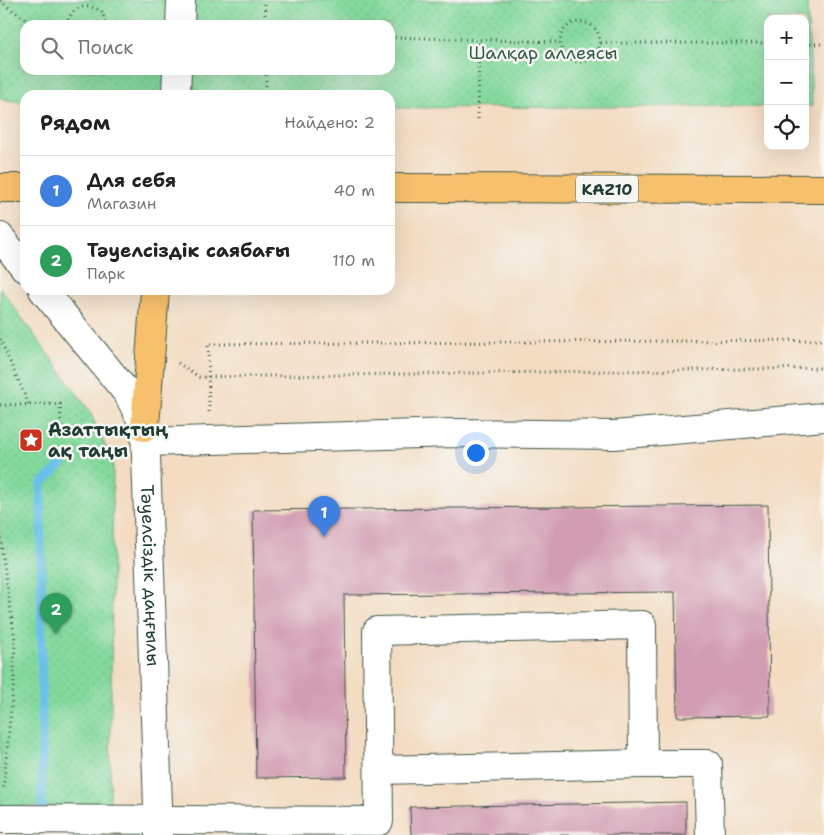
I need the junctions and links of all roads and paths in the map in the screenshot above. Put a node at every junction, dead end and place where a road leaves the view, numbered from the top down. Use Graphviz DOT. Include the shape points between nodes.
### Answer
graph roads {
  1 [pos="181,0"];
  2 [pos="265,0"];
  3 [pos="0,1"];
  4 [pos="29,20"];
  5 [pos="69,20"];
  6 [pos="105,20"];
  7 [pos="180,20"];
  8 [pos="265,20"];
  9 [pos="395,37"];
  10 [pos="479,39"];
  11 [pos="560,42"];
  12 [pos="600,43"];
  13 [pos="764,43"];
  14 [pos="809,44"];
  15 [pos="824,44"];
  16 [pos="177,75"];
  17 [pos="266,75"];
  18 [pos="176,90"];
  19 [pos="266,90"];
  20 [pos="478,119"];
  21 [pos="0,188"];
  22 [pos="20,188"];
  23 [pos="395,188"];
  24 [pos="824,189"];
  25 [pos="0,237"];
  26 [pos="20,262"];
  27 [pos="47,295"];
  28 [pos="155,295"];
  29 [pos="0,339"];
  30 [pos="824,340"];
  31 [pos="150,345"];
  32 [pos="824,368"];
  33 [pos="209,377"];
  34 [pos="0,405"];
  35 [pos="29,405"];
  36 [pos="824,418"];
  37 [pos="145,434"];
  38 [pos="209,440"];
  39 [pos="62,441"];
  40 [pos="0,538"];
  41 [pos="643,764"];
  42 [pos="379,770"];
  43 [pos="0,819"];
  44 [pos="159,827"];
  45 [pos="379,828"];
  46 [pos="710,835"];
  1 -- 7 [label="street"];
  2 -- 8 [label="path"];
  3 -- 4 [label="path"];
  5 -- 6 [label="path" via="76,9 90,6 102,12"];
  9 -- 10 [label="path"];
  10 -- 11 [label="path"];
  10 -- 20 [label="path"];
  11 -- 12 [label="path" via="568,59 580,63 593,58"];
  11 -- 12 [label="path" via="564,29 583,22 595,28"];
  12 -- 13 [label="path"];
  14 -- 15 [label="path"];
  16 -- 18 [label="street"];
  17 -- 19 [label="path"];
  21 -- 22 [label="main road"];
  23 -- 24 [label="main road, KAZ10"];
  25 -- 26 [label="street"];
  27 -- 37 [label="street, Тәуелсіздік даңғылы" via="128,394"];
  28 -- 31 [label="main road"];
  29 -- 35 [label="path"];
  30 -- 33 [label="path" via="208,344"];
  31 -- 33 [label="path" via="199,377"];
  31 -- 37 [label="main road"];
  32 -- 33 [label="path"];
  33 -- 38 [label="path"];
  34 -- 35 [label="path"];
  35 -- 39 [label="path" via="60,404"];
  36 -- 38 [label="street" via="614,435 454,433"];
  37 -- 38 [label="street"];
  37 -- 44 [label="street, Тәуелсіздік даңғылы"];
  40 -- 43 [label="path" via="15,640"];
  41 -- 42 [label="street"];
  41 -- 42 [label="street" via="642,625 377,631"];
  41 -- 46 [label="street" via="708,764"];
  42 -- 45 [label="street"];
  43 -- 44 [label="street"];
  44 -- 45 [label="street"];
}
